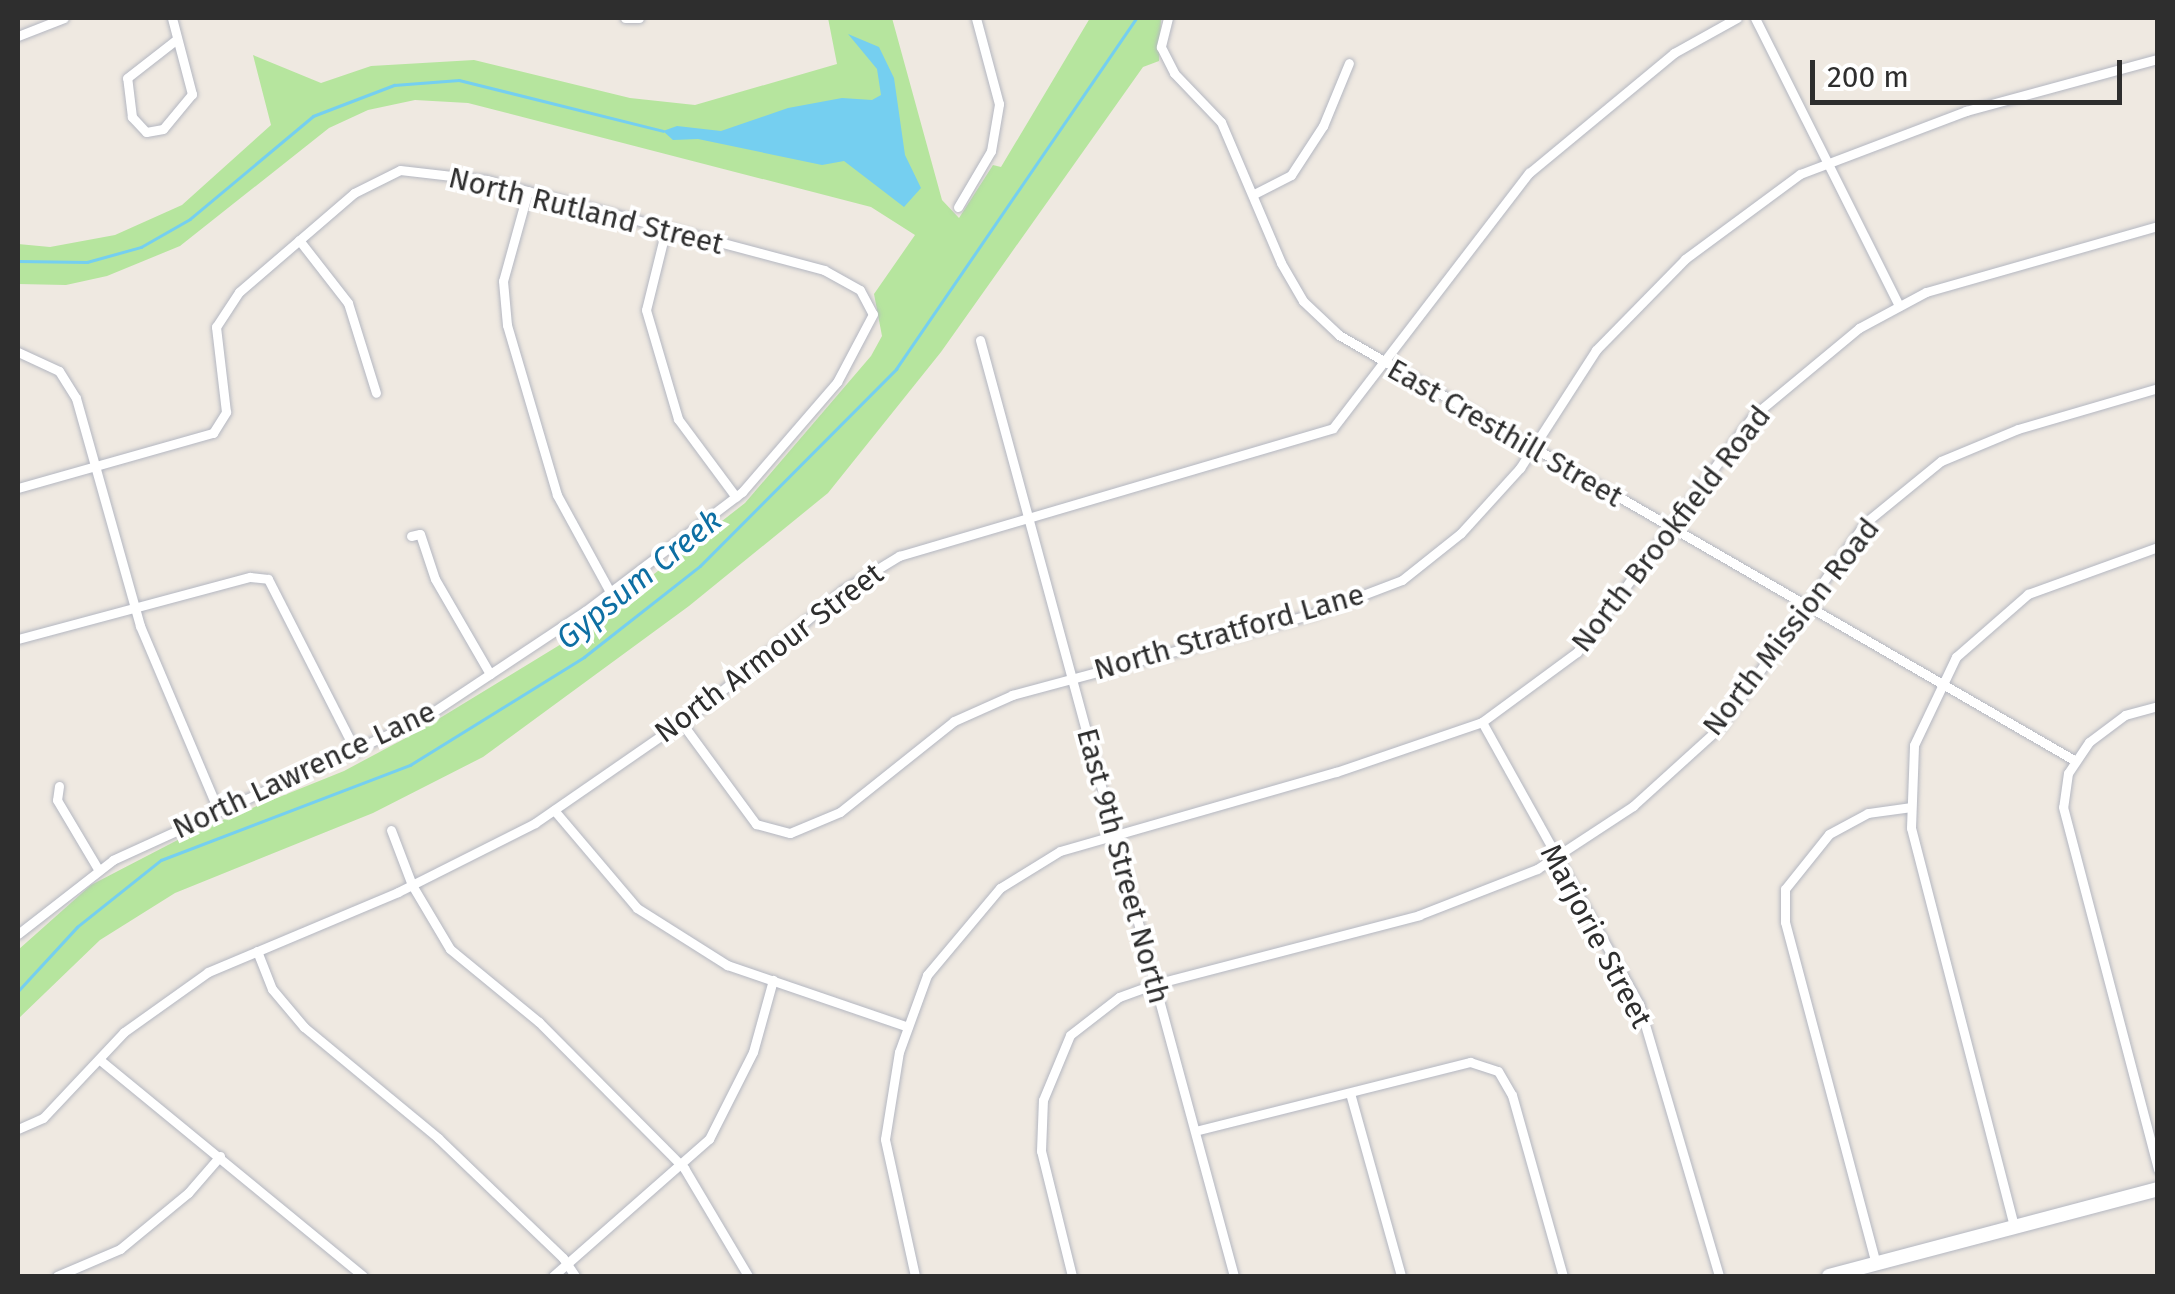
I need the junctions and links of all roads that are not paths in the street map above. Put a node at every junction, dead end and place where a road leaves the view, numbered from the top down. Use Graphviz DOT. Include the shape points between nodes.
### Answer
graph roads {
  1 [pos="64,18"];
  2 [pos="172,18"];
  3 [pos="625,18"];
  4 [pos="639,18"];
  5 [pos="976,18"];
  6 [pos="1168,18"];
  7 [pos="1737,18"];
  8 [pos="1756,18"];
  9 [pos="18,36"];
  10 [pos="178,40"];
  11 [pos="2158,59"];
  12 [pos="1349,63"];
  13 [pos="1828,162"];
  14 [pos="528,191"];
  15 [pos="1256,194"];
  16 [pos="958,207"];
  17 [pos="2158,226"];
  18 [pos="666,229"];
  19 [pos="299,240"];
  20 [pos="1899,306"];
  21 [pos="870,307"];
  22 [pos="980,340"];
  23 [pos="18,352"];
  24 [pos="1385,364"];
  25 [pos="2158,388"];
  26 [pos="376,393"];
  27 [pos="1532,448"];
  28 [pos="98,467"];
  29 [pos="18,488"];
  30 [pos="736,497"];
  31 [pos="1028,515"];
  32 [pos="1670,528"];
  33 [pos="411,536"];
  34 [pos="2158,547"];
  35 [pos="610,592"];
  36 [pos="1808,604"];
  37 [pos="135,608"];
  38 [pos="18,639"];
  39 [pos="490,674"];
  40 [pos="1072,677"];
  41 [pos="1941,686"];
  42 [pos="2158,706"];
  43 [pos="682,722"];
  44 [pos="1482,722"];
  45 [pos="356,752"];
  46 [pos="2074,760"];
  47 [pos="59,786"];
  48 [pos="1912,807"];
  49 [pos="218,810"];
  50 [pos="554,810"];
  51 [pos="391,830"];
  52 [pos="1114,833"];
  53 [pos="1555,856"];
  54 [pos="98,869"];
  55 [pos="412,885"];
  56 [pos="18,934"];
  57 [pos="257,951"];
  58 [pos="773,980"];
  59 [pos="1155,984"];
  60 [pos="908,1027"];
  61 [pos="100,1060"];
  62 [pos="1350,1093"];
  63 [pos="18,1130"];
  64 [pos="1195,1132"];
  65 [pos="220,1156"];
  66 [pos="681,1165"];
  67 [pos="2158,1170"];
  68 [pos="2158,1189"];
  69 [pos="2014,1226"];
  70 [pos="1881,1262"];
  71 [pos="567,1264"];
  72 [pos="58,1276"];
  73 [pos="364,1276"];
  74 [pos="554,1276"];
  75 [pos="575,1276"];
  76 [pos="748,1276"];
  77 [pos="915,1276"];
  78 [pos="1072,1276"];
  79 [pos="1234,1276"];
  80 [pos="1401,1276"];
  81 [pos="1563,1276"];
  82 [pos="1719,1276"];
  83 [pos="1829,1276"];
  84 [pos="1891,1276"];
  1 -- 9 [label="street"];
  2 -- 10 [label="street"];
  3 -- 4 [label="street"];
  5 -- 16 [label="street" via="999,104 991,151"];
  6 -- 15 [label="street, East Cresthill Street" via="1161,47 1174,73 1222,122"];
  7 -- 24 [label="street, North Armour Street" via="1674,53 1528,173 1406,327"];
  8 -- 13 [label="street"];
  10 -- 10 [label="street" via="127,78 132,116 146,132 163,129 189,106"];
  11 -- 13 [label="street, North Stratford Lane" via="1966,112"];
  12 -- 15 [label="street" via="1322,126 1290,176"];
  13 -- 20 [label="street"];
  13 -- 27 [label="street, North Stratford Lane" via="1800,174 1684,259 1596,350"];
  14 -- 18 [label="street, North Rutland Street"];
  14 -- 19 [label="street, North Rutland Street" via="400,170 354,193"];
  14 -- 35 [label="street" via="503,281 507,325 557,494"];
  15 -- 24 [label="street, East Cresthill Street" via="1303,301 1339,335"];
  17 -- 20 [label="street, North Brookfield Road"];
  18 -- 21 [label="street, North Rutland Street" via="824,270 860,290"];
  18 -- 30 [label="street" via="646,310 678,420"];
  19 -- 26 [label="street" via="348,302"];
  19 -- 28 [label="street, North Rutland Street" via="238,292 216,328 226,412 213,433"];
  20 -- 32 [label="street, North Brookfield Road" via="1860,328 1754,416"];
  21 -- 30 [label="street, North Lawrence Lane" via="869,331 838,382"];
  22 -- 31 [label="street, East 9th Street North"];
  23 -- 28 [label="street" via="59,372 76,398"];
  24 -- 27 [label="street, East Cresthill Street"];
  24 -- 31 [label="street, North Armour Street" via="1350,411 1309,440"];
  25 -- 36 [label="street, North Mission Road" via="2018,429 1942,461 1865,523"];
  27 -- 32 [label="street, East Cresthill Street"];
  27 -- 40 [label="street, North Stratford Lane" via="1461,533 1402,580 1313,614"];
  28 -- 29 [label="street, North Rutland Street"];
  28 -- 37 [label="street"];
  30 -- 35 [label="street, North Lawrence Lane"];
  31 -- 40 [label="street, East 9th Street North"];
  31 -- 43 [label="street, North Armour Street" via="899,556 843,590"];
  32 -- 36 [label="street, East Cresthill Street"];
  32 -- 44 [label="street, North Brookfield Road" via="1577,652"];
  33 -- 39 [label="street" via="420,534 434,579"];
  34 -- 41 [label="street" via="2028,594 1956,657"];
  35 -- 39 [label="street, North Lawrence Lane"];
  36 -- 41 [label="street, East Cresthill Street"];
  36 -- 53 [label="street, North Mission Road" via="1720,727 1634,806"];
  37 -- 38 [label="street"];
  37 -- 45 [label="street" via="250,577 268,579"];
  37 -- 49 [label="street"];
  39 -- 45 [label="street, North Lawrence Lane"];
  40 -- 43 [label="street, North Stratford Lane" via="954,721 840,812 790,834 756,824"];
  40 -- 52 [label="street, East 9th Street North"];
  41 -- 46 [label="street, East Cresthill Street"];
  41 -- 48 [label="street" via="1914,745"];
  42 -- 46 [label="street" via="2125,714"];
  43 -- 50 [label="street, North Armour Street"];
  44 -- 52 [label="street, North Brookfield Road" via="1336,772"];
  44 -- 53 [label="street, Marjorie Street"];
  45 -- 49 [label="street, North Lawrence Lane"];
  46 -- 67 [label="street" via="2065,789 2066,836"];
  47 -- 54 [label="street" via="57,800"];
  48 -- 69 [label="street" via="1929,906"];
  48 -- 70 [label="street" via="1868,813 1829,834 1785,889 1785,922"];
  49 -- 54 [label="street, North Lawrence Lane"];
  50 -- 55 [label="street, North Armour Street"];
  50 -- 58 [label="street" via="637,908 728,965"];
  51 -- 55 [label="street"];
  52 -- 59 [label="street, East 9th Street North"];
  52 -- 60 [label="street, North Brookfield Road" via="1060,851 1000,888 927,974"];
  53 -- 59 [label="street, North Mission Road" via="1419,914"];
  53 -- 82 [label="street, Marjorie Street" via="1639,1004"];
  54 -- 56 [label="street, North Lawrence Lane"];
  55 -- 57 [label="street, North Armour Street"];
  55 -- 66 [label="street" via="450,948 539,1022"];
  57 -- 61 [label="street, North Armour Street" via="208,972 124,1032"];
  57 -- 71 [label="street" via="272,989 304,1027 438,1138"];
  58 -- 60 [label="street"];
  58 -- 66 [label="street" via="753,1052 709,1139"];
  59 -- 64 [label="street, East 9th Street North"];
  59 -- 78 [label="street, North Mission Road" via="1119,997 1070,1035 1044,1100 1040,1151"];
  60 -- 77 [label="street, North Brookfield Road" via="885,1138"];
  61 -- 63 [label="street, North Armour Street" via="42,1118"];
  61 -- 65 [label="street"];
  62 -- 64 [label="street"];
  62 -- 80 [label="street"];
  62 -- 81 [label="street" via="1470,1062 1490,1069 1512,1095"];
  64 -- 79 [label="street, East 9th Street North"];
  65 -- 72 [label="street" via="188,1194 120,1249"];
  65 -- 73 [label="street"];
  66 -- 71 [label="street"];
  66 -- 76 [label="street"];
  68 -- 69 [label="main road"];
  69 -- 70 [label="main road"];
  70 -- 83 [label="main road"];
  70 -- 84 [label="street"];
  71 -- 74 [label="street"];
  71 -- 75 [label="street"];
}
